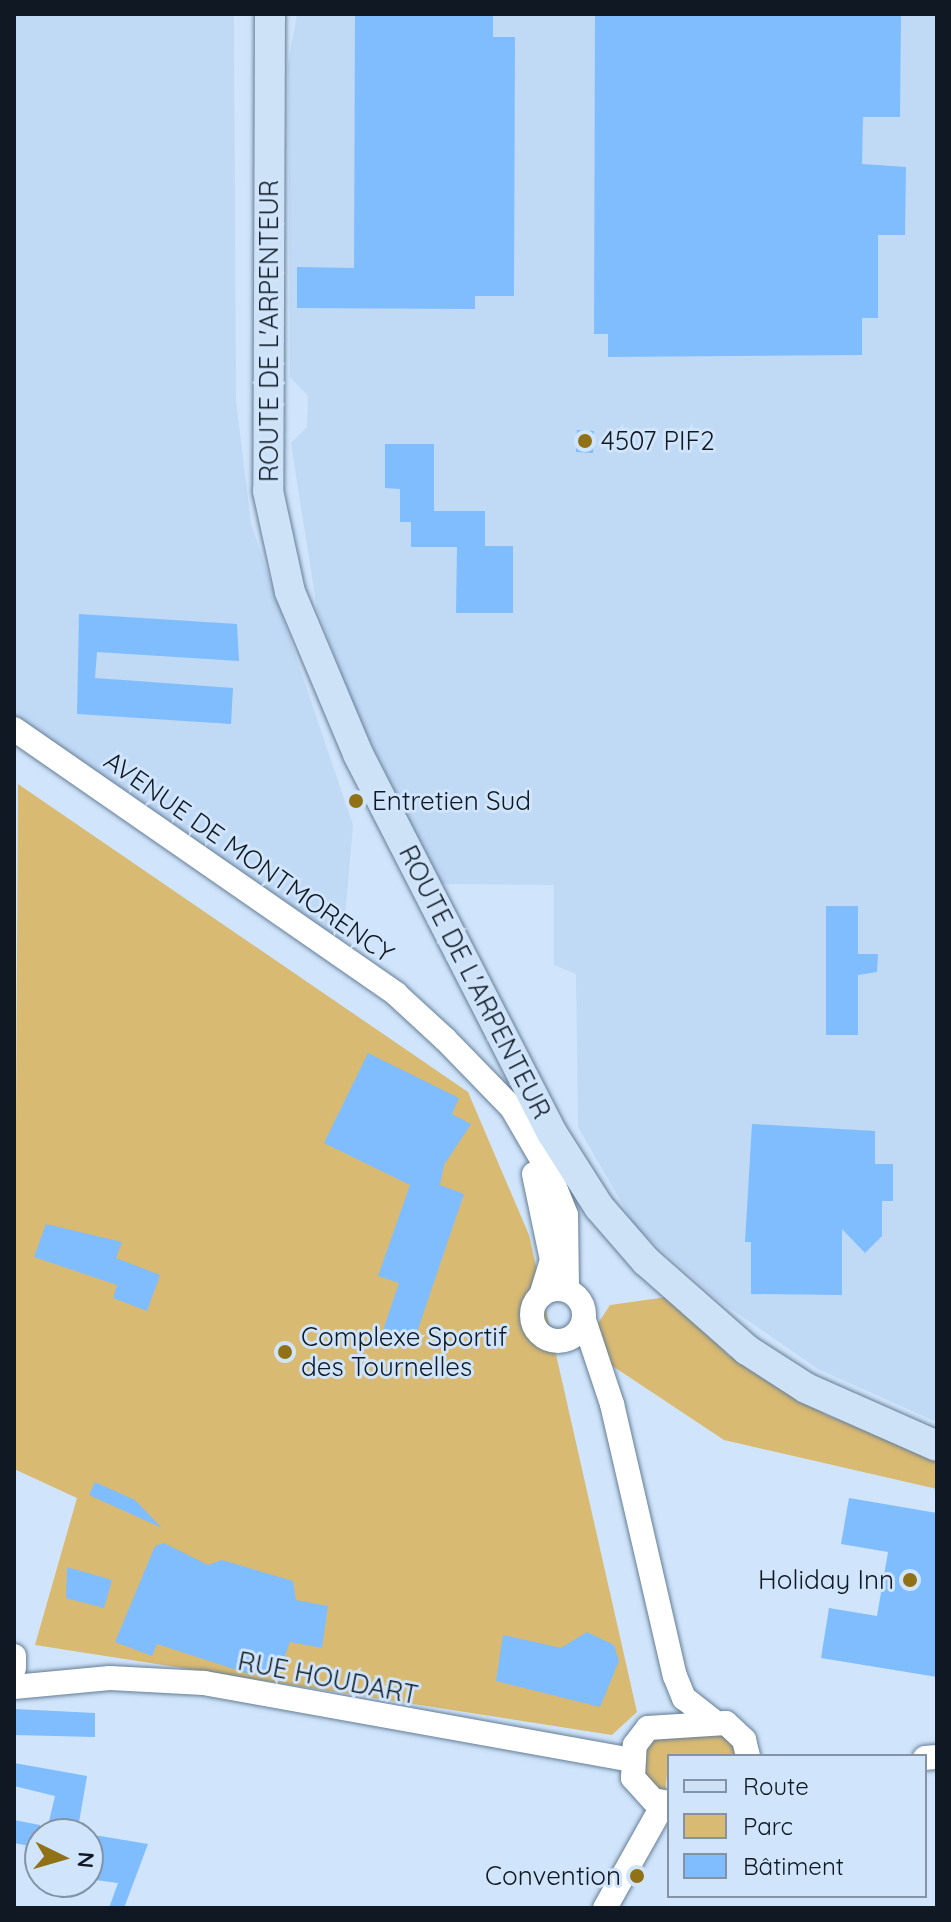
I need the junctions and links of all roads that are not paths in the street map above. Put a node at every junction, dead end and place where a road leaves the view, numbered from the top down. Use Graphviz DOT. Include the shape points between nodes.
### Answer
graph roads {
  1 [pos="270,14"];
  2 [pos="14,729"];
  3 [pos="445,1039"];
  4 [pos="567,1290"];
  5 [pos="541,1295"];
  6 [pos="584,1320"];
  7 [pos="549,1339"];
  8 [pos="602,1378"];
  9 [pos="937,1446"];
  10 [pos="14,1656"];
  11 [pos="14,1668"];
  12 [pos="675,1676"];
  13 [pos="14,1687"];
  14 [pos="712,1720"];
  15 [pos="655,1724"];
  16 [pos="747,1754"];
  17 [pos="631,1760"];
  18 [pos="667,1803"];
  19 [pos="605,1908"];
  1 -- 9 [label="main road, ROUTE DE L'ARPENTEUR" via="268,491 290,592 318,670 509,1050 599,1207 656,1271 747,1350 806,1388"];
  2 -- 3 [label="street, AVENUE DE MONTMORENCY" via="396,994"];
  3 -- 4 [label="street, AVENUE DE MONTMORENCY" via="512,1108 548,1170 570,1241"];
  3 -- 5 [label="street, AVENUE DE MONTMORENCY" via="506,1116 534,1172 552,1260"];
  4 -- 5 [label="street"];
  4 -- 6 [label="street" via="581,1301"];
  5 -- 7 [label="street" via="532,1318"];
  6 -- 7 [label="street" via="573,1337"];
  6 -- 8 [label="street"];
  7 -- 8 [label="street"];
  8 -- 12 [label="street"];
  10 -- 11 [label="street"];
  12 -- 14 [label="street" via="684,1698"];
  12 -- 15 [label="street"];
  13 -- 17 [label="street, RUE HOUDART" via="110,1678 204,1683"];
  14 -- 15 [label="street"];
  14 -- 16 [label="street" via="736,1730"];
  15 -- 17 [label="street"];
  17 -- 18 [label="street" via="643,1793"];
  18 -- 19 [label="street"];
}
